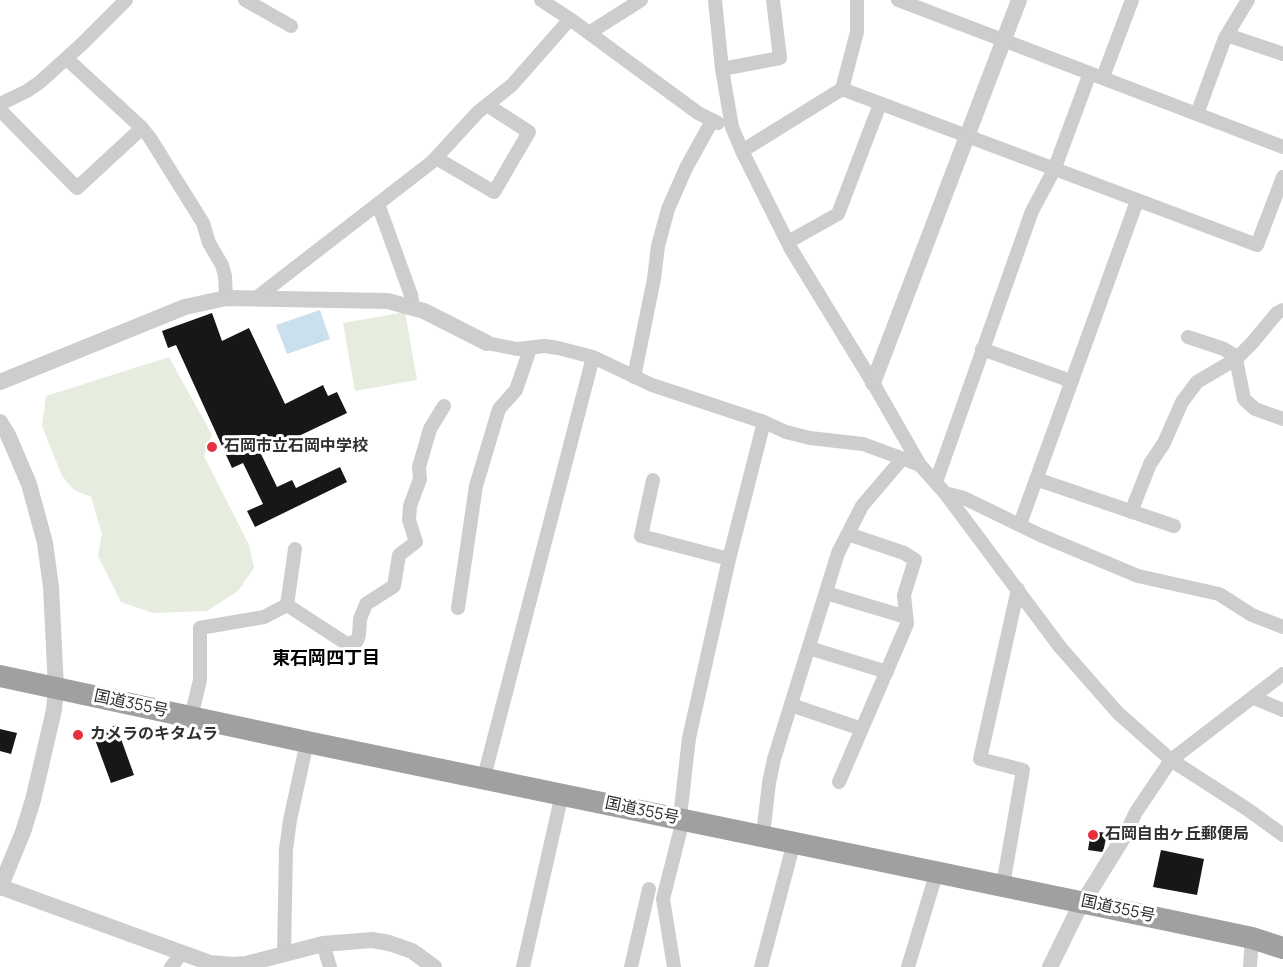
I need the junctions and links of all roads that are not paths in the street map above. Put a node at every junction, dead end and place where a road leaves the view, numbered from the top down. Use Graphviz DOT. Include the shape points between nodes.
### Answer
graph roads {
  1 [pos="126,0"];
  2 [pos="245,0"];
  3 [pos="541,0"];
  4 [pos="641,0"];
  5 [pos="715,0"];
  6 [pos="773,0"];
  7 [pos="857,0"];
  8 [pos="900,0"];
  9 [pos="1019,0"];
  10 [pos="1132,0"];
  11 [pos="1248,0"];
  12 [pos="570,19"];
  13 [pos="291,26"];
  14 [pos="589,33"];
  15 [pos="1227,35"];
  16 [pos="1003,39"];
  17 [pos="1283,54"];
  18 [pos="67,59"];
  19 [pos="722,69"];
  20 [pos="1096,75"];
  21 [pos="842,89"];
  22 [pos="0,104"];
  23 [pos="880,104"];
  24 [pos="487,105"];
  25 [pos="0,110"];
  26 [pos="1197,114"];
  27 [pos="712,121"];
  28 [pos="732,127"];
  29 [pos="142,128"];
  30 [pos="967,135"];
  31 [pos="1283,147"];
  32 [pos="742,151"];
  33 [pos="436,158"];
  34 [pos="1054,170"];
  35 [pos="1281,186"];
  36 [pos="1137,201"];
  37 [pos="378,204"];
  38 [pos="788,242"];
  39 [pos="226,298"];
  40 [pos="256,298"];
  41 [pos="413,306"];
  42 [pos="1283,310"];
  43 [pos="1188,337"];
  44 [pos="487,343"];
  45 [pos="530,349"];
  46 [pos="982,349"];
  47 [pos="593,357"];
  48 [pos="1236,359"];
  49 [pos="633,376"];
  50 [pos="1071,381"];
  51 [pos="0,382"];
  52 [pos="873,383"];
  53 [pos="444,406"];
  54 [pos="1283,419"];
  55 [pos="0,422"];
  56 [pos="764,422"];
  57 [pos="902,459"];
  58 [pos="920,465"];
  59 [pos="1036,479"];
  60 [pos="653,480"];
  61 [pos="941,487"];
  62 [pos="1131,512"];
  63 [pos="1020,524"];
  64 [pos="1174,526"];
  65 [pos="848,534"];
  66 [pos="295,549"];
  67 [pos="729,559"];
  68 [pos="1018,589"];
  69 [pos="826,593"];
  70 [pos="287,605"];
  71 [pos="458,608"];
  72 [pos="906,617"];
  73 [pos="1283,627"];
  74 [pos="809,648"];
  75 [pos="887,672"];
  76 [pos="1283,674"];
  77 [pos="0,676"];
  78 [pos="56,688"];
  79 [pos="1254,698"];
  80 [pos="791,705"];
  81 [pos="1283,711"];
  82 [pos="191,717"];
  83 [pos="862,729"];
  84 [pos="307,742"];
  85 [pos="1171,760"];
  86 [pos="484,777"];
  87 [pos="839,782"];
  88 [pos="562,794"];
  89 [pos="680,819"];
  90 [pos="1126,833"];
  91 [pos="1283,835"];
  92 [pos="763,836"];
  93 [pos="794,842"];
  94 [pos="937,871"];
  95 [pos="1003,885"];
  96 [pos="0,888"];
  97 [pos="649,889"];
  98 [pos="1083,902"];
  99 [pos="1252,938"];
  100 [pos="323,944"];
  101 [pos="1283,948"];
  102 [pos="182,953"];
  103 [pos="284,955"];
  104 [pos="246,965"];
  105 [pos="171,967"];
  106 [pos="330,967"];
  107 [pos="434,967"];
  108 [pos="524,967"];
  109 [pos="631,967"];
  110 [pos="674,967"];
  111 [pos="761,967"];
  112 [pos="908,967"];
  113 [pos="1050,967"];
  114 [pos="1250,967"];
  1 -- 18 [label="street"];
  2 -- 13 [label="street"];
  3 -- 12 [label="street"];
  4 -- 14 [label="street"];
  5 -- 19 [label="street"];
  6 -- 19 [label="street" via="780,58"];
  7 -- 21 [label="street" via="857,32"];
  8 -- 16 [label="street"];
  9 -- 16 [label="street"];
  10 -- 20 [label="street"];
  11 -- 15 [label="street"];
  12 -- 14 [label="street"];
  12 -- 24 [label="street" via="512,85"];
  14 -- 27 [label="street"];
  15 -- 17 [label="street"];
  15 -- 26 [label="street"];
  16 -- 20 [label="street"];
  16 -- 30 [label="street"];
  18 -- 22 [label="street" via="27,91"];
  18 -- 29 [label="street"];
  19 -- 28 [label="street"];
  20 -- 26 [label="street"];
  20 -- 34 [label="street"];
  21 -- 23 [label="street"];
  21 -- 32 [label="street"];
  23 -- 30 [label="street"];
  23 -- 38 [label="street" via="838,214"];
  24 -- 33 [label="street"];
  24 -- 33 [label="street" via="529,132 494,192"];
  25 -- 29 [label="street" via="77,188"];
  26 -- 31 [label="street"];
  27 -- 28 [label="street"];
  27 -- 49 [label="street" via="668,209"];
  28 -- 32 [label="street"];
  29 -- 39 [label="street" via="203,223 222,265"];
  30 -- 34 [label="street"];
  30 -- 52 [label="street"];
  32 -- 38 [label="street"];
  33 -- 37 [label="street"];
  34 -- 36 [label="street"];
  34 -- 46 [label="street" via="1032,211"];
  35 -- 36 [label="street" via="1257,245"];
  36 -- 50 [label="street"];
  37 -- 40 [label="street"];
  37 -- 41 [label="street"];
  38 -- 52 [label="street"];
  39 -- 40 [label="street"];
  39 -- 51 [label="street" via="177,310"];
  40 -- 41 [label="street" via="365,299"];
  41 -- 44 [label="street"];
  42 -- 48 [label="street"];
  43 -- 48 [label="street" via="1224,349"];
  44 -- 45 [label="street"];
  45 -- 47 [label="street" via="552,347"];
  45 -- 71 [label="street" via="516,390 499,409 476,486"];
  46 -- 50 [label="street"];
  46 -- 61 [label="street"];
  47 -- 49 [label="street"];
  47 -- 86 [label="street"];
  48 -- 54 [label="street" via="1244,399 1255,409"];
  48 -- 62 [label="street" via="1197,382 1182,402"];
  49 -- 56 [label="street"];
  50 -- 59 [label="street"];
  52 -- 58 [label="street"];
  53 -- 70 [label="street" via="430,429 418,467 420,479 409,520 416,542 399,555 394,586 366,604 357,641 346,644"];
  55 -- 78 [label="street" via="29,484 45,543"];
  56 -- 57 [label="street" via="810,438 863,444"];
  56 -- 67 [label="street"];
  57 -- 58 [label="street"];
  57 -- 65 [label="street" via="862,506"];
  58 -- 61 [label="street"];
  59 -- 62 [label="street"];
  59 -- 63 [label="street"];
  60 -- 67 [label="street" via="641,537"];
  61 -- 63 [label="street"];
  61 -- 68 [label="street"];
  62 -- 64 [label="street"];
  63 -- 73 [label="street" via="1138,576 1219,594 1252,615"];
  65 -- 69 [label="street"];
  65 -- 72 [label="street" via="915,560 904,595"];
  66 -- 70 [label="street"];
  67 -- 89 [label="street" via="689,738"];
  68 -- 85 [label="street" via="1090,683"];
  68 -- 95 [label="street" via="980,759 1023,770"];
  69 -- 72 [label="street"];
  69 -- 74 [label="street"];
  70 -- 82 [label="street" via="264,616 200,628 200,680"];
  72 -- 75 [label="street" via="907,624"];
  74 -- 75 [label="street"];
  74 -- 80 [label="street"];
  75 -- 83 [label="street"];
  76 -- 79 [label="street"];
  77 -- 78 [label="highway, 国道355号"];
  78 -- 82 [label="highway, 国道355号"];
  78 -- 96 [label="street" via="33,800"];
  79 -- 81 [label="street"];
  79 -- 85 [label="street"];
  80 -- 83 [label="street"];
  80 -- 92 [label="street" via="774,759"];
  82 -- 84 [label="highway, 国道355号"];
  83 -- 87 [label="street"];
  84 -- 86 [label="highway, 国道355号"];
  84 -- 103 [label="street" via="286,849"];
  85 -- 90 [label="street"];
  85 -- 91 [label="street"];
  86 -- 88 [label="highway, 国道355号"];
  88 -- 89 [label="highway, 国道355号"];
  88 -- 108 [label="street"];
  89 -- 92 [label="highway, 国道355号"];
  89 -- 110 [label="street" via="663,899"];
  90 -- 98 [label="street"];
  92 -- 93 [label="highway, 国道355号"];
  93 -- 94 [label="highway, 国道355号"];
  93 -- 111 [label="street"];
  94 -- 95 [label="highway, 国道355号"];
  94 -- 112 [label="street"];
  95 -- 98 [label="highway, 国道355号"];
  96 -- 102 [label="street"];
  97 -- 109 [label="street"];
  98 -- 99 [label="highway, 国道355号"];
  98 -- 113 [label="street"];
  99 -- 101 [label="highway, 国道355号"];
  99 -- 114 [label="street"];
  100 -- 103 [label="street"];
  100 -- 106 [label="street"];
  100 -- 107 [label="street" via="372,939 412,951"];
  102 -- 104 [label="street" via="210,963"];
  102 -- 105 [label="street"];
  103 -- 104 [label="street"];
}
